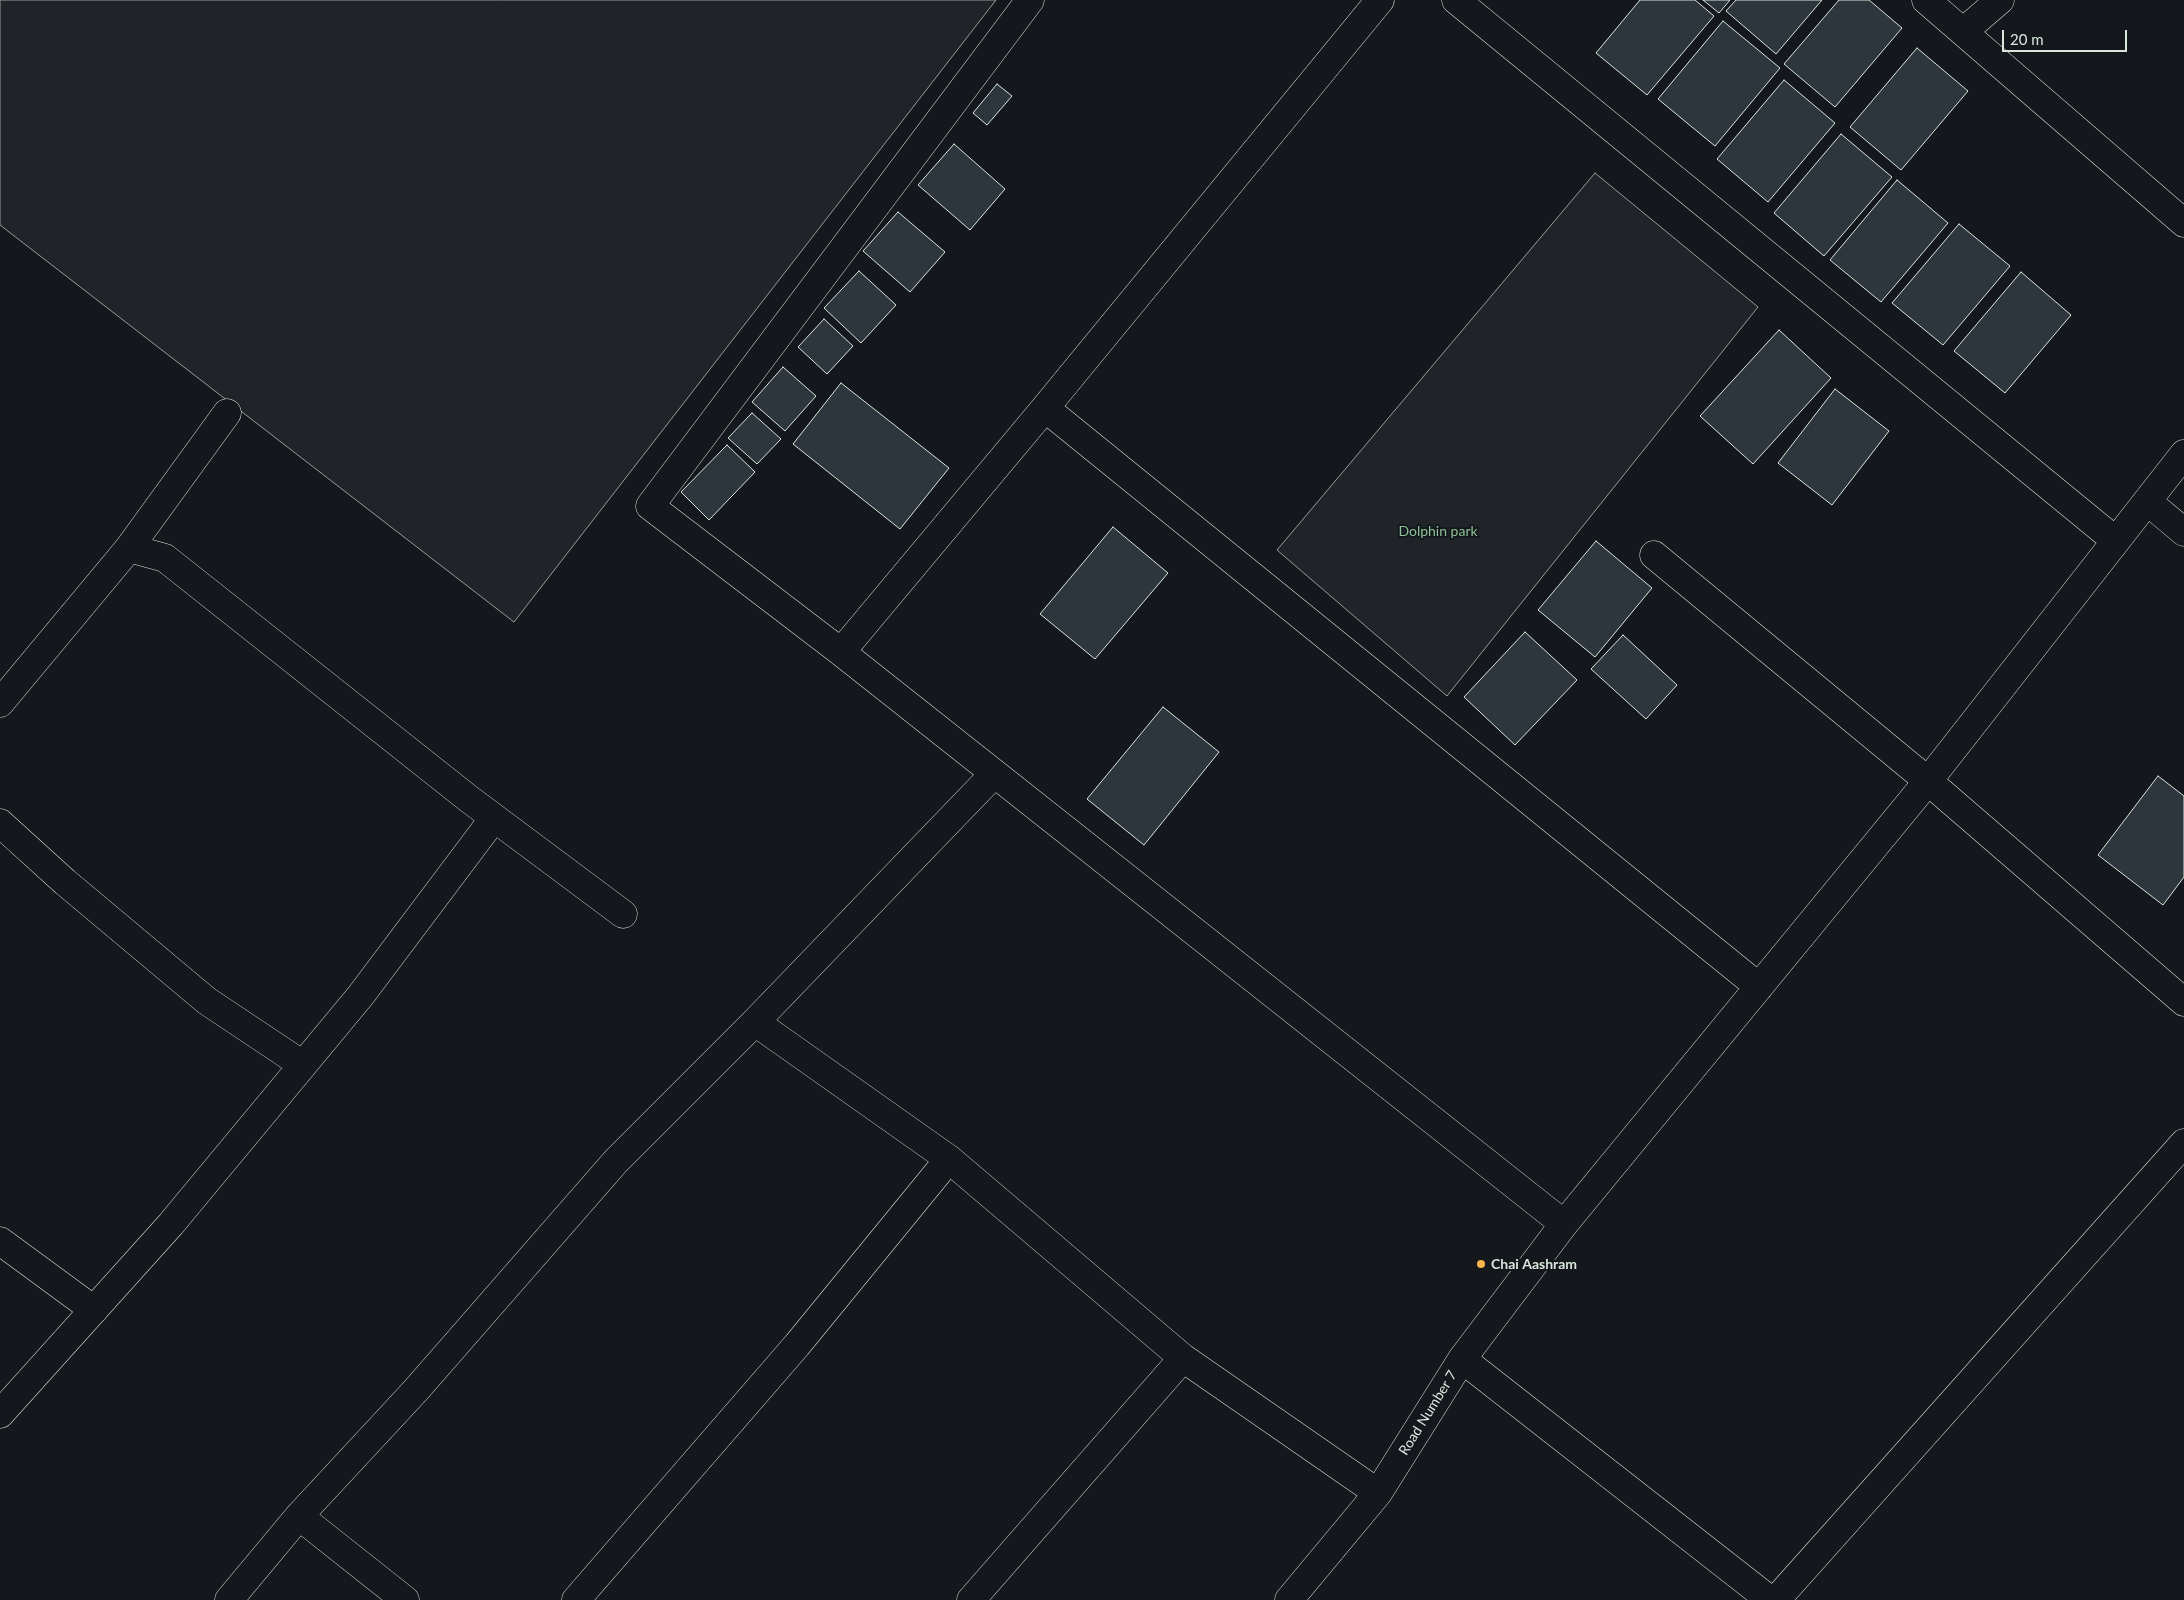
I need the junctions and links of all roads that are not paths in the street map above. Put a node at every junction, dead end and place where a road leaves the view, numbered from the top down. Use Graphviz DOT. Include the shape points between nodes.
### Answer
graph roads {
  1 [pos="1030,0"];
  2 [pos="1380,0"];
  3 [pos="1456,0"];
  4 [pos="1926,0"];
  5 [pos="2000,0"];
  6 [pos="1964,31"];
  7 [pos="2184,223"];
  8 [pos="1045,408"];
  9 [pos="227,413"];
  10 [pos="2184,454"];
  11 [pos="2147,501"];
  12 [pos="2184,532"];
  13 [pos="2116,541"];
  14 [pos="129,548"];
  15 [pos="1654,555"];
  16 [pos="841,652"];
  17 [pos="0,703"];
  18 [pos="994,774"];
  19 [pos="1928,781"];
  20 [pos="494,818"];
  21 [pos="0,822"];
  22 [pos="623,914"];
  23 [pos="1759,987"];
  24 [pos="2184,1002"];
  25 [pos="755,1022"];
  26 [pos="303,1065"];
  27 [pos="2184,1143"];
  28 [pos="949,1159"];
  29 [pos="1564,1224"];
  30 [pos="0,1241"];
  31 [pos="94,1310"];
  32 [pos="1183,1358"];
  33 [pos="1462,1359"];
  34 [pos="0,1414"];
  35 [pos="1378,1493"];
  36 [pos="299,1516"];
  37 [pos="229,1600"];
  38 [pos="405,1600"];
  39 [pos="576,1600"];
  40 [pos="970,1600"];
  41 [pos="1289,1600"];
  42 [pos="1770,1600"];
  43 [pos="1776,1600"];
  1 -- 16 [label="street" via="650,506"];
  2 -- 8 [label="street"];
  3 -- 13 [label="street"];
  4 -- 6 [label="street"];
  5 -- 6 [label="street"];
  6 -- 7 [label="street"];
  8 -- 16 [label="street"];
  8 -- 23 [label="street"];
  9 -- 14 [label="street"];
  10 -- 11 [label="street, Road Number 7"];
  11 -- 12 [label="street"];
  11 -- 13 [label="street, Road Number 7"];
  13 -- 19 [label="street, Road Number 7"];
  14 -- 17 [label="street"];
  14 -- 20 [label="street" via="165,558"];
  15 -- 19 [label="street"];
  16 -- 18 [label="street"];
  18 -- 25 [label="street"];
  18 -- 29 [label="street"];
  19 -- 23 [label="street, Road Number 7"];
  19 -- 24 [label="street"];
  20 -- 22 [label="street"];
  20 -- 26 [label="street" via="361,995"];
  21 -- 26 [label="street" via="65,882 207,1001"];
  23 -- 29 [label="street, Road Number 7"];
  25 -- 28 [label="street"];
  25 -- 36 [label="street" via="616,1161 416,1390"];
  26 -- 31 [label="street" via="172,1224"];
  27 -- 43 [label="street"];
  28 -- 32 [label="street"];
  28 -- 39 [label="street" via="797,1345"];
  29 -- 33 [label="street, Road Number 7"];
  30 -- 31 [label="street"];
  31 -- 34 [label="street"];
  32 -- 35 [label="street"];
  32 -- 40 [label="street"];
  33 -- 35 [label="street, Road Number 7"];
  33 -- 42 [label="street"];
  35 -- 41 [label="street, Road Number 7"];
  36 -- 37 [label="street"];
  36 -- 38 [label="street"];
}
